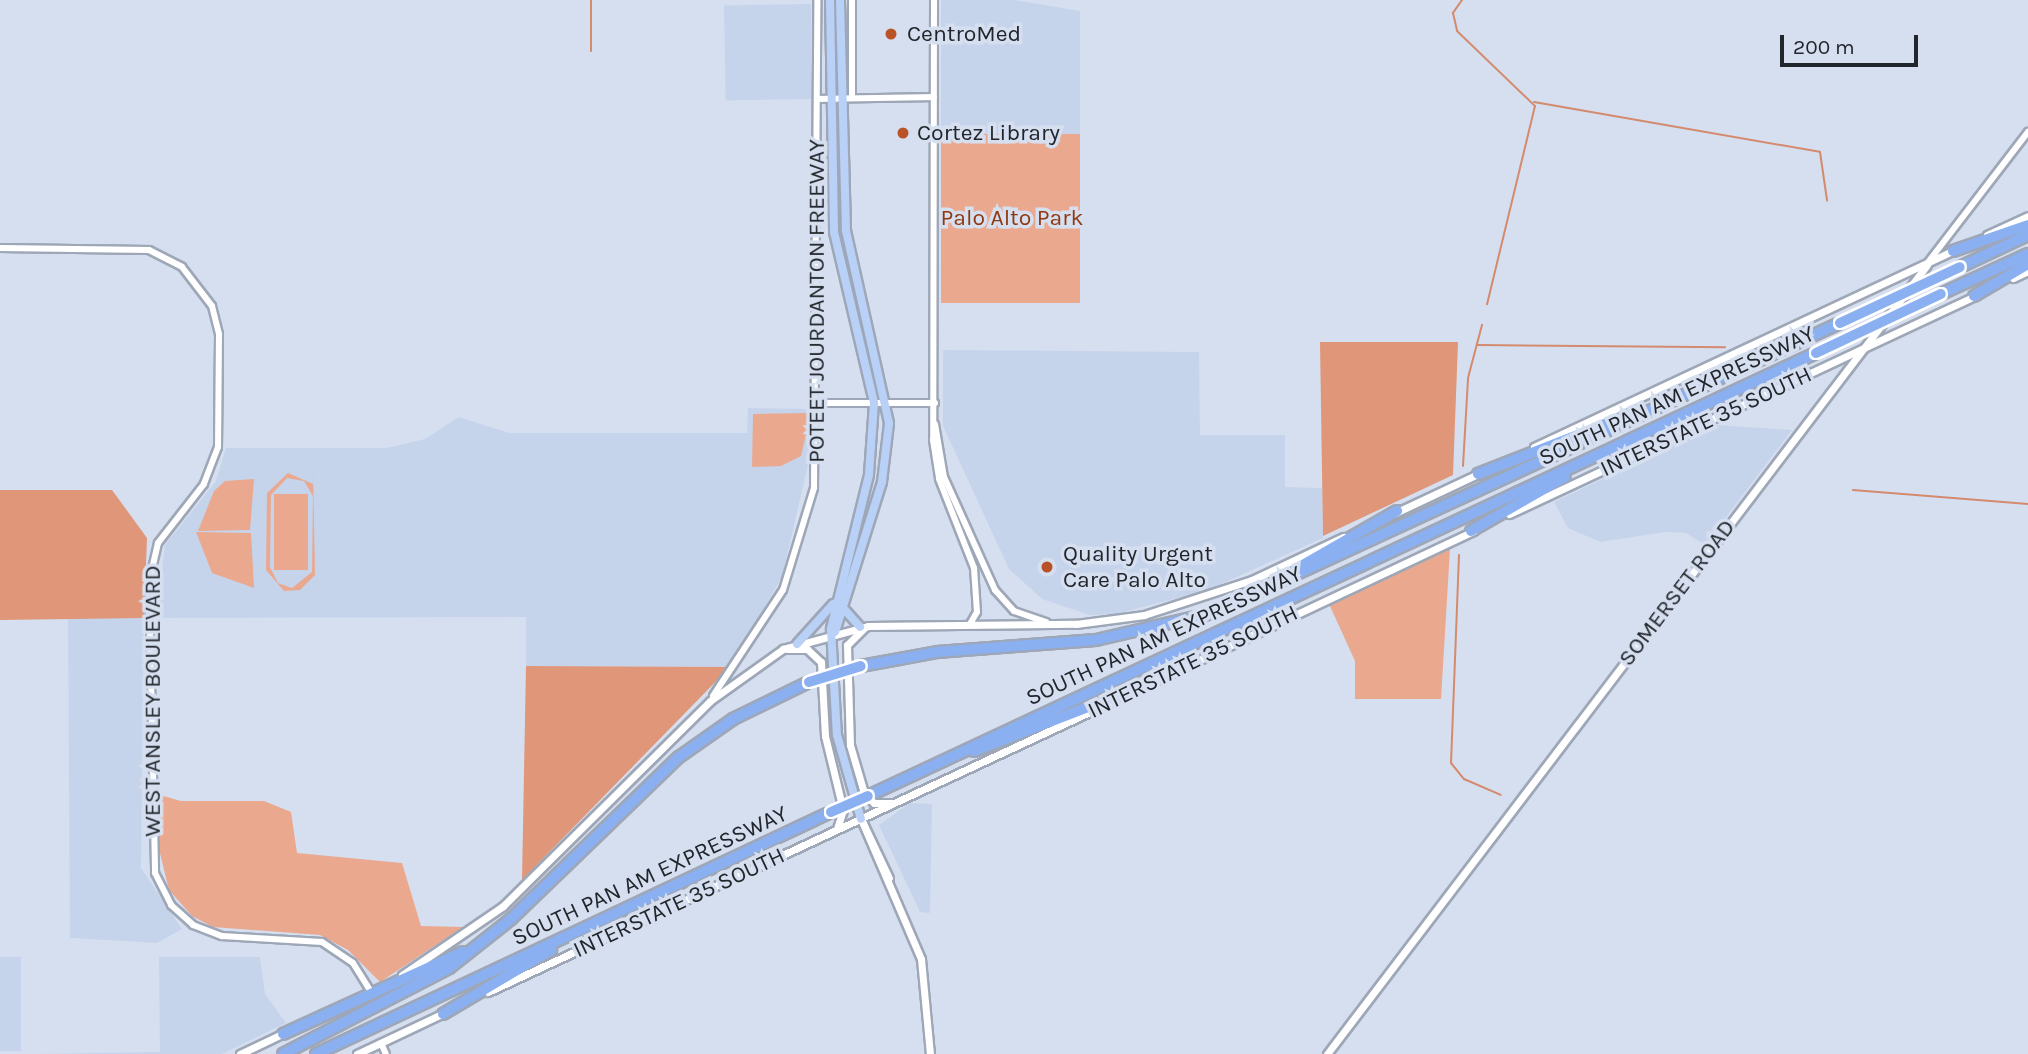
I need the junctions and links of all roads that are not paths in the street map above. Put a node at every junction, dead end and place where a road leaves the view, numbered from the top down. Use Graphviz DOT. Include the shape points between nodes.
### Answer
graph roads {
  1 [pos="817,0"];
  2 [pos="830,0"];
  3 [pos="840,0"];
  4 [pos="852,0"];
  5 [pos="934,0"];
  6 [pos="934,97"];
  7 [pos="830,98"];
  8 [pos="841,98"];
  9 [pos="852,98"];
  10 [pos="818,99"];
  11 [pos="2028,132"];
  12 [pos="2028,216"];
  13 [pos="2028,225"];
  14 [pos="2028,235"];
  15 [pos="0,247"];
  16 [pos="1953,251"];
  17 [pos="2028,254"];
  18 [pos="1929,262"];
  19 [pos="2028,264"];
  20 [pos="2028,271"];
  21 [pos="1974,296"];
  22 [pos="1863,348"];
  23 [pos="1683,397"];
  24 [pos="819,403"];
  25 [pos="874,403"];
  26 [pos="887,403"];
  27 [pos="935,403"];
  28 [pos="935,424"];
  29 [pos="1639,436"];
  30 [pos="1478,474"];
  31 [pos="1397,512"];
  32 [pos="1471,531"];
  33 [pos="834,602"];
  34 [pos="844,609"];
  35 [pos="1054,624"];
  36 [pos="968,625"];
  37 [pos="864,626"];
  38 [pos="1161,628"];
  39 [pos="835,632"];
  40 [pos="797,644"];
  41 [pos="783,649"];
  42 [pos="1145,685"];
  43 [pos="710,701"];
  44 [pos="867,796"];
  45 [pos="897,802"];
  46 [pos="880,811"];
  47 [pos="861,819"];
  48 [pos="839,828"];
  49 [pos="868,832"];
  50 [pos="607,918"];
  51 [pos="502,927"];
  52 [pos="371,992"];
  53 [pos="443,1014"];
  54 [pos="283,1034"];
  55 [pos="381,1043"];
  56 [pos="240,1054"];
  57 [pos="283,1054"];
  58 [pos="316,1054"];
  59 [pos="357,1054"];
  60 [pos="386,1054"];
  61 [pos="930,1054"];
  62 [pos="1327,1054"];
  1 -- 10 [label="street, POTEET JOURDANTON FREEWAY"];
  2 -- 7 [label="main road, POTEET JOURDANTON FREEWAY"];
  3 -- 8 [label="main road, POTEET JOURDANTON FREEWAY"];
  4 -- 9 [label="street"];
  5 -- 6 [label="street"];
  6 -- 9 [label="street"];
  6 -- 27 [label="street"];
  7 -- 8 [label="street"];
  7 -- 10 [label="street"];
  7 -- 25 [label="main road, POTEET JOURDANTON FREEWAY" via="834,232"];
  8 -- 9 [label="street"];
  8 -- 26 [label="main road, POTEET JOURDANTON FREEWAY" via="848,241"];
  10 -- 24 [label="street, POTEET JOURDANTON FREEWAY"];
  11 -- 18 [label="street, SOMERSET ROAD"];
  12 -- 16 [label="main road, INTERSTATE 35 SOUTH"];
  13 -- 16 [label="highway"];
  14 -- 23 [label="highway, SOUTH PAN AM EXPRESSWAY, bridge"];
  15 -- 52 [label="street, WEST ANSLEY BOULEVARD" via="149,250 182,267 212,306 219,334 218,447 204,484 158,543 150,575 155,873 171,905 193,925 222,936 322,942 353,963"];
  16 -- 18 [label="main road, INTERSTATE 35 SOUTH"];
  17 -- 29 [label="highway, SOUTH PAN AM EXPRESSWAY, bridge"];
  18 -- 22 [label="main road, SOMERSET ROAD"];
  18 -- 30 [label="main road, INTERSTATE 35 SOUTH"];
  19 -- 21 [label="highway"];
  20 -- 21 [label="main road, INTERSTATE 35 SOUTH"];
  21 -- 22 [label="main road, INTERSTATE 35 SOUTH"];
  22 -- 32 [label="main road, INTERSTATE 35 SOUTH"];
  22 -- 62 [label="main road, SOMERSET ROAD"];
  23 -- 30 [label="highway"];
  23 -- 38 [label="highway, SOUTH PAN AM EXPRESSWAY" via="1256,596"];
  24 -- 25 [label="street"];
  24 -- 43 [label="street, POTEET JOURDANTON FREEWAY" via="814,488 792,570 754,641"];
  25 -- 26 [label="street"];
  25 -- 33 [label="main road, POTEET JOURDANTON FREEWAY" via="869,475"];
  26 -- 27 [label="street"];
  26 -- 34 [label="main road, POTEET JOURDANTON FREEWAY" via="882,482"];
  27 -- 28 [label="street"];
  28 -- 35 [label="street" via="944,477 995,590 1014,611"];
  28 -- 36 [label="street" via="939,479 974,568 977,618"];
  29 -- 32 [label="highway"];
  29 -- 44 [label="highway, SOUTH PAN AM EXPRESSWAY"];
  30 -- 31 [label="main road, INTERSTATE 35 SOUTH"];
  31 -- 35 [label="main road, INTERSTATE 35 SOUTH" via="1268,572 1170,610"];
  31 -- 38 [label="highway" via="1281,578"];
  32 -- 42 [label="main road, INTERSTATE 35 SOUTH"];
  33 -- 39 [label="main road, POTEET JOURDANTON FREEWAY"];
  33 -- 40 [label="main road"];
  34 -- 37 [label="main road"];
  34 -- 39 [label="main road, POTEET JOURDANTON FREEWAY"];
  35 -- 36 [label="main road, INTERSTATE 35 SOUTH"];
  36 -- 37 [label="main road, INTERSTATE 35 SOUTH"];
  37 -- 39 [label="main road"];
  37 -- 45 [label="main road" via="847,645 850,745 869,800"];
  38 -- 51 [label="highway, SOUTH PAN AM EXPRESSWAY, bridge" via="861,666 809,682 733,719 645,787"];
  39 -- 40 [label="main road"];
  39 -- 47 [label="main road, POTEET JOURDANTON FREEWAY" via="836,735"];
  40 -- 41 [label="main road"];
  41 -- 43 [label="main road"];
  41 -- 48 [label="main road" via="807,649 821,662 825,736 843,810"];
  42 -- 44 [label="highway"];
  42 -- 45 [label="main road, INTERSTATE 35 SOUTH"];
  43 -- 52 [label="main road" via="503,906 456,942"];
  44 -- 50 [label="highway, SOUTH PAN AM EXPRESSWAY, bridge"];
  45 -- 46 [label="main road, INTERSTATE 35 SOUTH"];
  46 -- 47 [label="main road, INTERSTATE 35 SOUTH"];
  46 -- 49 [label="main road"];
  47 -- 48 [label="main road, INTERSTATE 35 SOUTH"];
  47 -- 49 [label="main road, POTEET JOURDANTON FREEWAY"];
  48 -- 49 [label="main road"];
  48 -- 53 [label="main road, INTERSTATE 35 SOUTH"];
  49 -- 61 [label="main road, POTEET JOURDANTON FREEWAY" via="918,948"];
  50 -- 53 [label="highway"];
  50 -- 58 [label="highway, SOUTH PAN AM EXPRESSWAY"];
  51 -- 54 [label="highway" via="417,975"];
  51 -- 57 [label="highway, SOUTH PAN AM EXPRESSWAY" via="414,990"];
  52 -- 54 [label="main road"];
  53 -- 55 [label="main road, INTERSTATE 35 SOUTH"];
  54 -- 56 [label="main road"];
  55 -- 59 [label="main road, INTERSTATE 35 SOUTH"];
  55 -- 60 [label="street"];
}
